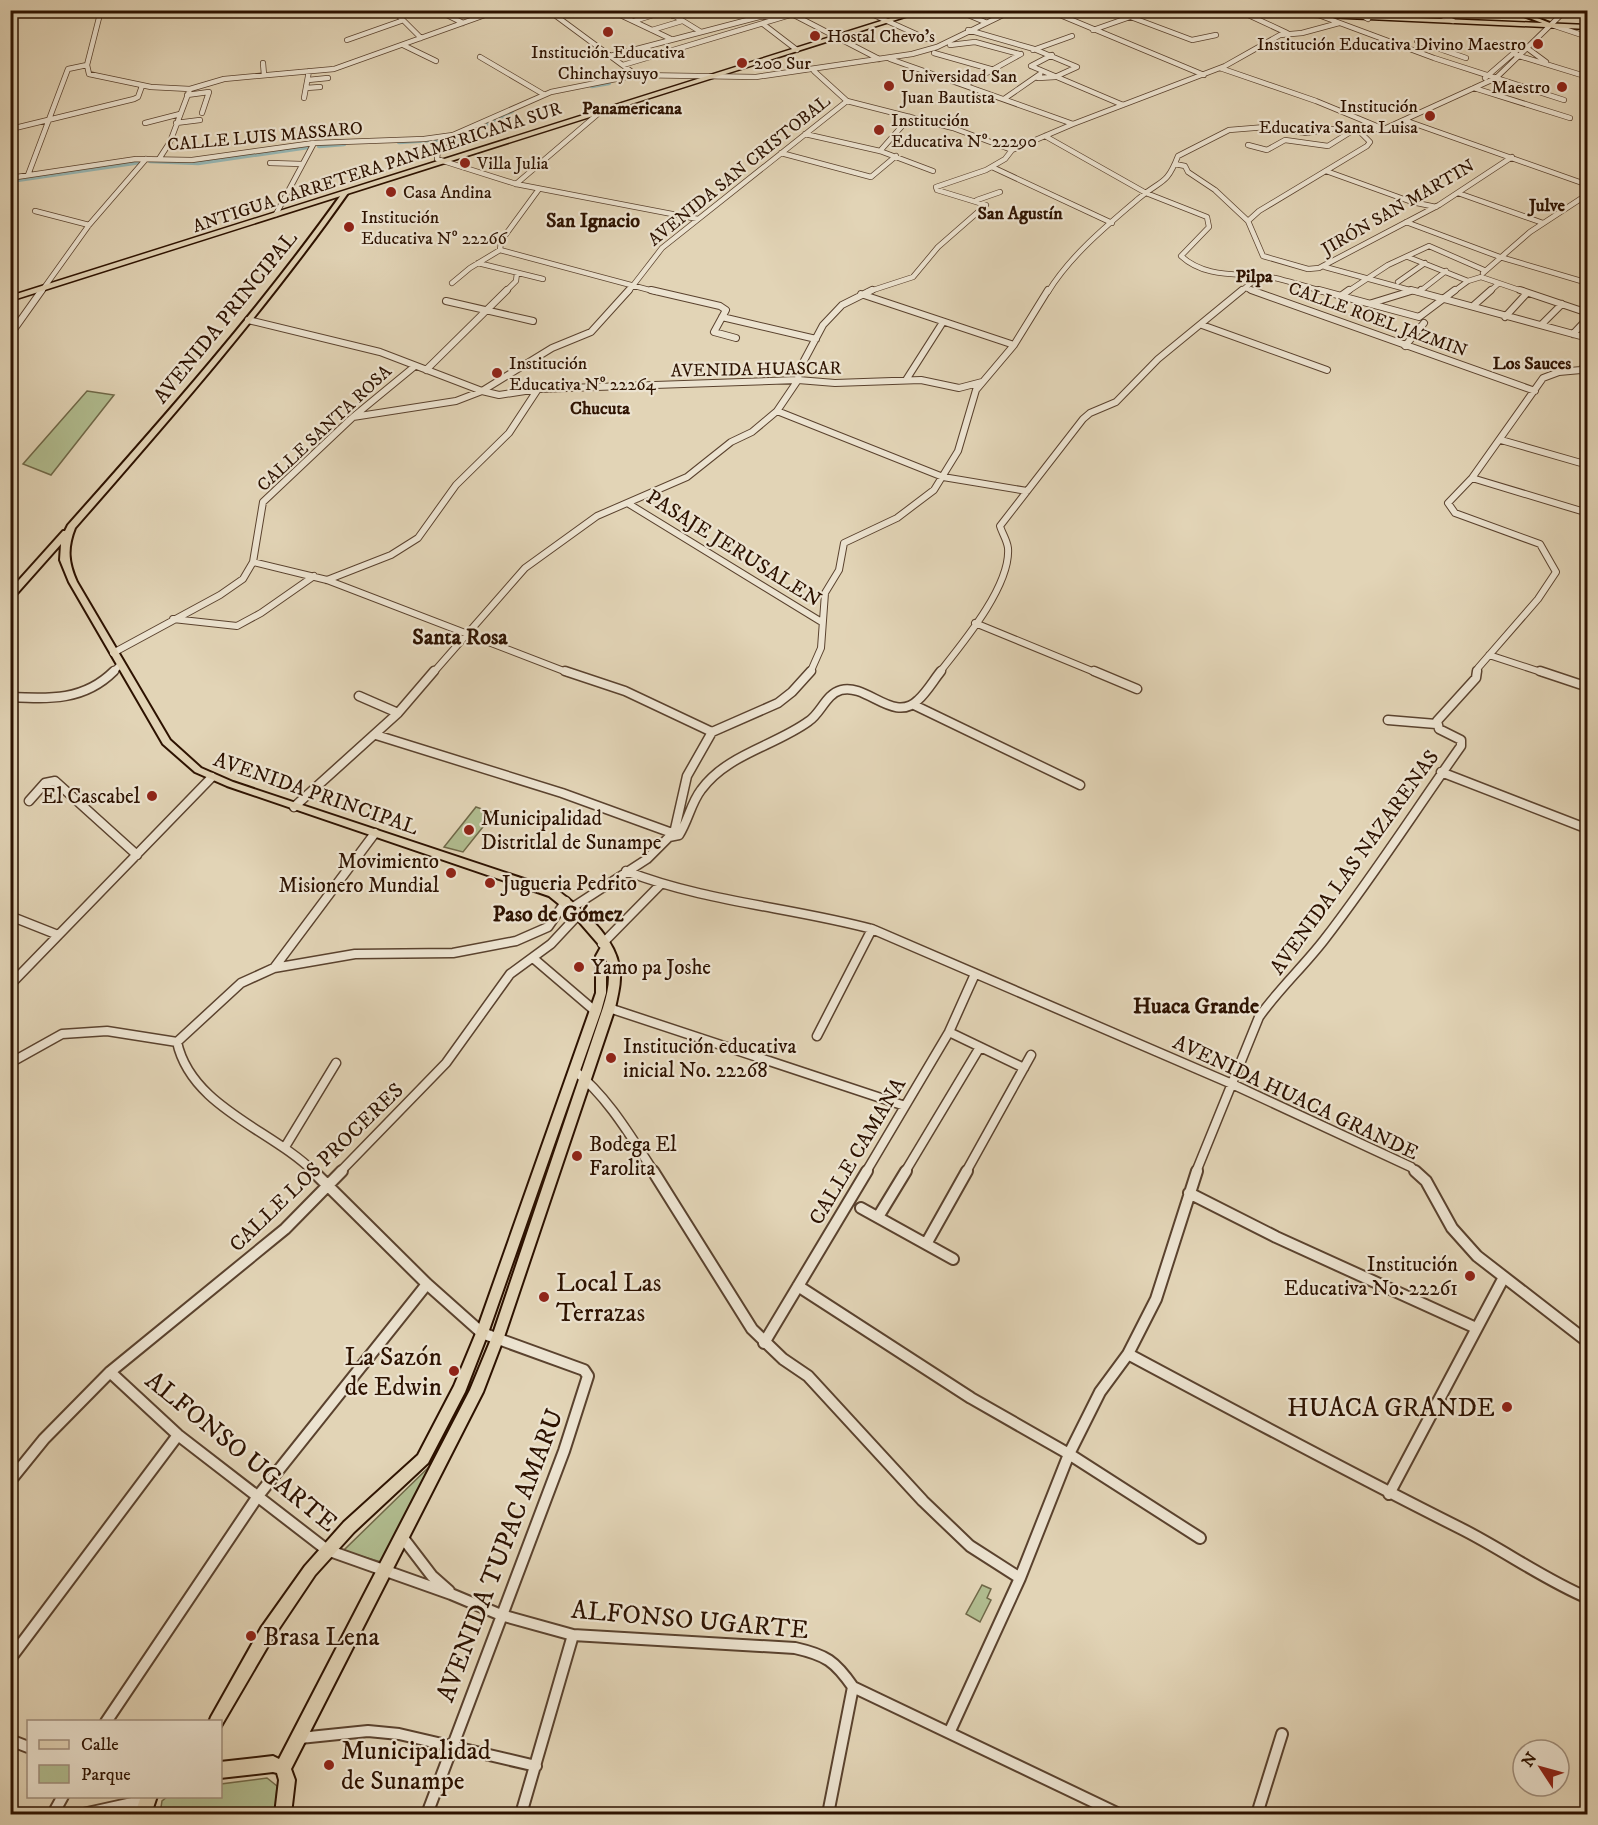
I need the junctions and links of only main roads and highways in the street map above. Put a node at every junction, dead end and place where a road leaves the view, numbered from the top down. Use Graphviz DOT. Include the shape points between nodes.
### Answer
graph roads {
  1 [pos="924,10"];
  2 [pos="1174,10"];
  3 [pos="1510,10"];
  4 [pos="1206,11"];
  5 [pos="1548,24"];
  6 [pos="1587,27"];
  7 [pos="345,193"];
  8 [pos="10,299"];
  9 [pos="71,527"];
  10 [pos="44,558"];
  11 [pos="63,558"];
  12 [pos="12,592"];
  13 [pos="603,946"];
  14 [pos="580,1075"];
  15 [pos="217,1720"];
  16 [pos="283,1768"];
  17 [pos="222,1770"];
  18 [pos="283,1815"];
  1 -- 7 [label="highway, ANTIGUA CARRETERA PANAMERICANA SUR"];
  2 -- 4 [label="highway"];
  3 -- 5 [label="main road"];
  4 -- 5 [label="highway"];
  5 -- 6 [label="highway"];
  7 -- 8 [label="highway, ANTIGUA CARRETERA PANAMERICANA SUR"];
  7 -- 9 [label="main road, AVENIDA PRINCIPAL" via="181,404"];
  9 -- 10 [label="main road"];
  9 -- 11 [label="main road, AVENIDA PRINCIPAL"];
  10 -- 11 [label="main road"];
  10 -- 12 [label="main road"];
  11 -- 13 [label="main road, AVENIDA PRINCIPAL" via="166,742 184,760 212,777 294,807 537,887 572,907"];
  13 -- 14 [label="main road" via="601,993"];
  13 -- 14 [label="main road, AVENIDA PRINCIPAL" via="614,965 613,994"];
  14 -- 15 [label="main road" via="460,1388 423,1459 327,1551 294,1592"];
  14 -- 16 [label="main road" via="498,1337 476,1392"];
  16 -- 17 [label="main road" via="273,1764"];
  16 -- 18 [label="main road" via="287,1780"];
}
